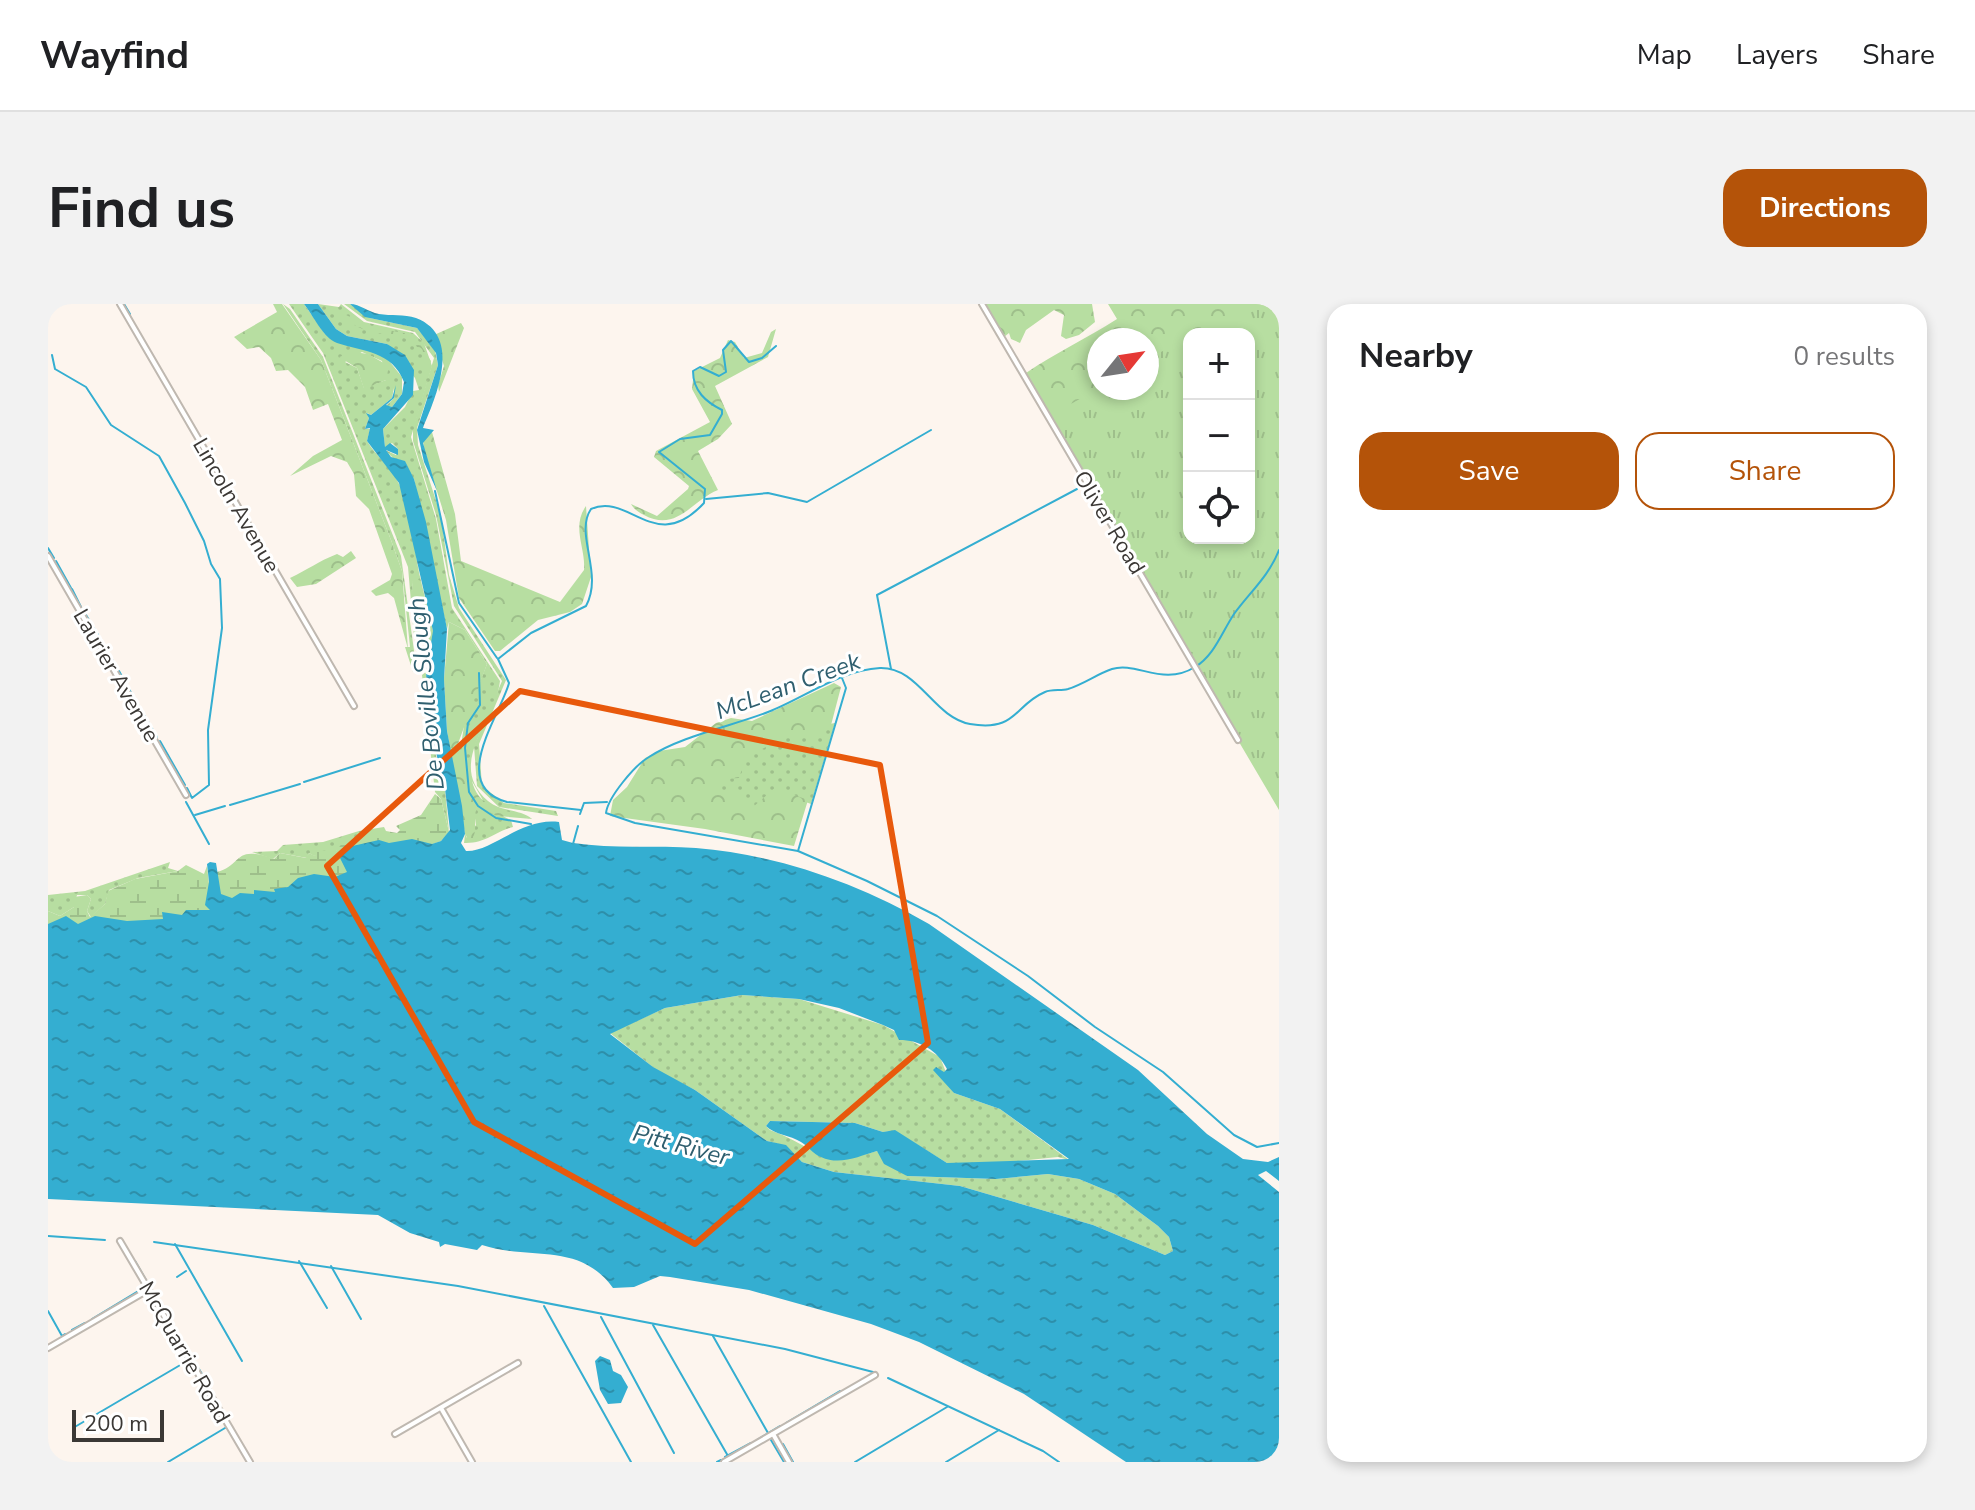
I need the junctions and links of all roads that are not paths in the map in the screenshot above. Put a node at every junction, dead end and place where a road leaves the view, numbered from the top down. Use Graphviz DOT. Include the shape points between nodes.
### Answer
graph roads {
  1 [pos="120,304"];
  2 [pos="982,304"];
  3 [pos="48,556"];
  4 [pos="354,706"];
  5 [pos="1238,740"];
  6 [pos="186,795"];
  7 [pos="120,1241"];
  8 [pos="148,1290"];
  9 [pos="48,1348"];
  10 [pos="518,1363"];
  11 [pos="875,1375"];
  12 [pos="441,1408"];
  13 [pos="395,1434"];
  14 [pos="773,1434"];
  15 [pos="250,1462"];
  16 [pos="472,1462"];
  17 [pos="724,1462"];
  18 [pos="789,1462"];
  1 -- 4 [label="street, Lincoln Avenue"];
  2 -- 5 [label="street, Oliver Road"];
  3 -- 6 [label="street, Laurier Avenue"];
  7 -- 8 [label="street, McQuarrie Road"];
  8 -- 9 [label="street"];
  8 -- 15 [label="street, McQuarrie Road"];
  10 -- 12 [label="street"];
  11 -- 14 [label="street"];
  12 -- 13 [label="street"];
  12 -- 16 [label="street"];
  14 -- 17 [label="street"];
  14 -- 18 [label="street"];
}
